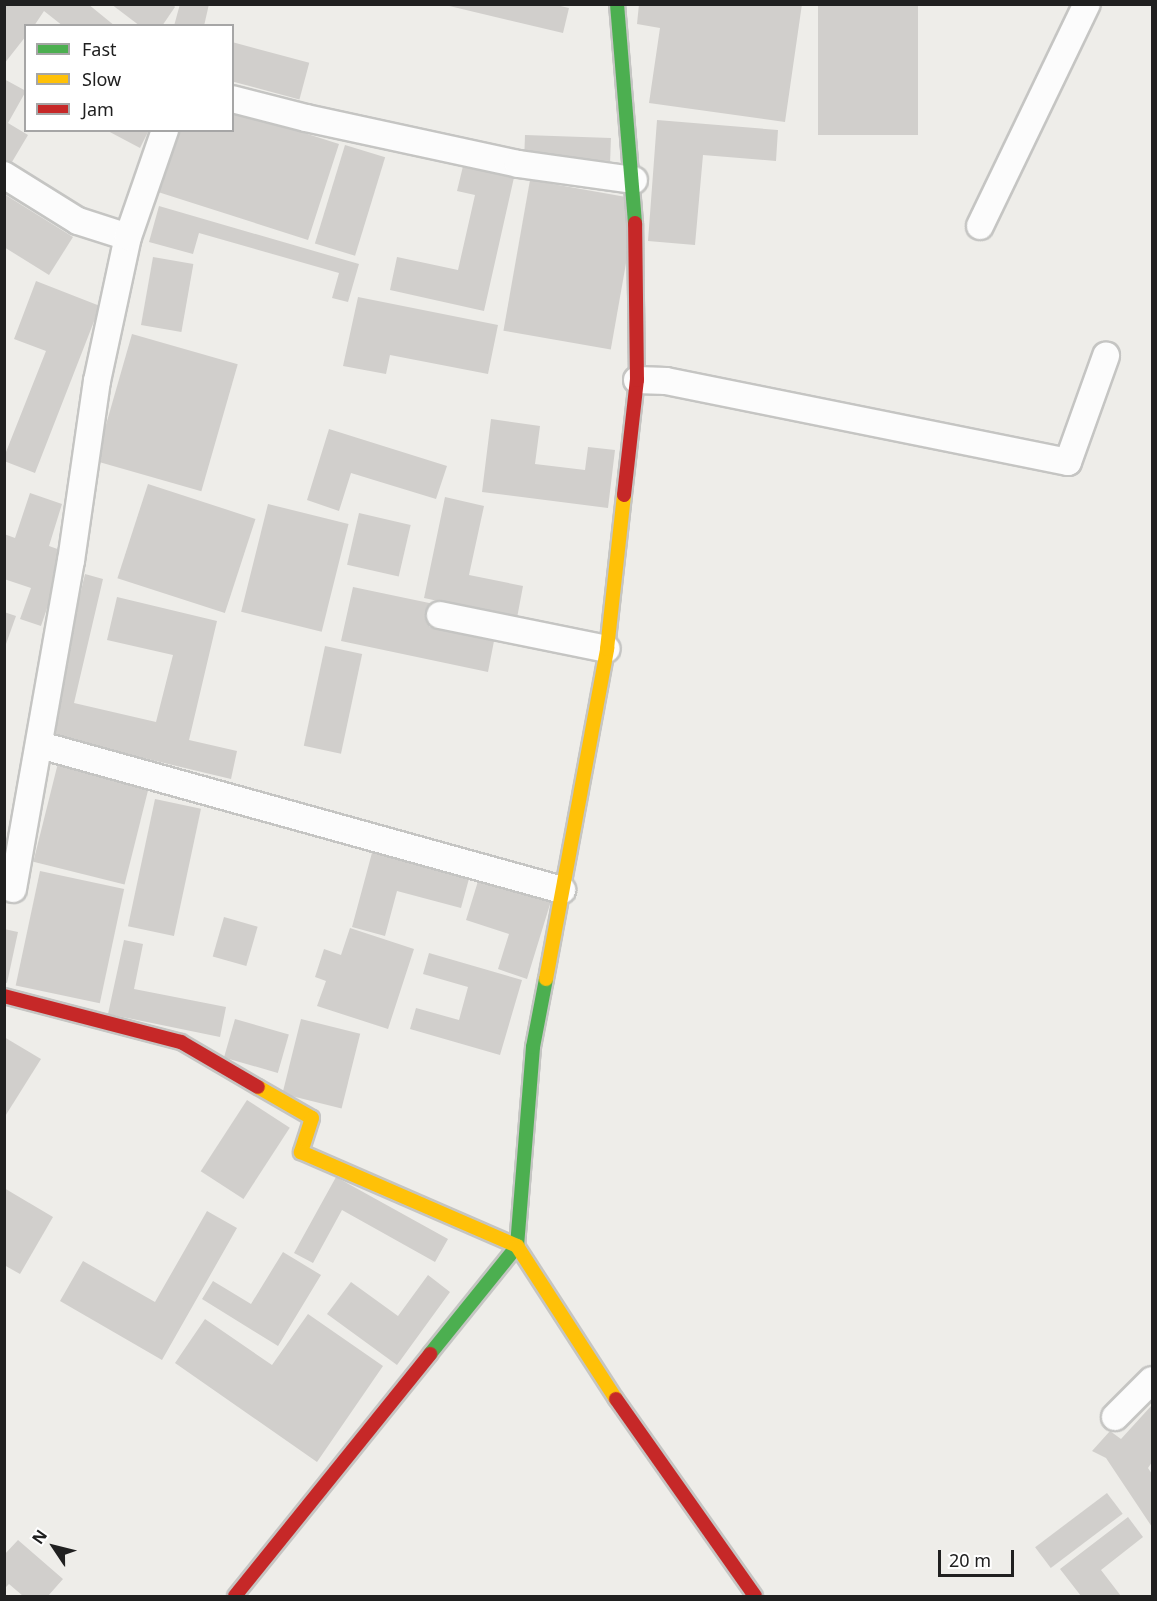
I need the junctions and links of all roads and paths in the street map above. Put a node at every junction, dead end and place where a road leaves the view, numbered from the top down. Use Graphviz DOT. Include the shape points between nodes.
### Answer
graph roads {
  1 [pos="617,4"];
  2 [pos="1087,4"];
  3 [pos="234,100"];
  4 [pos="164,132"];
  5 [pos="4,175"];
  6 [pos="634,180"];
  7 [pos="980,226"];
  8 [pos="128,237"];
  9 [pos="1106,356"];
  10 [pos="637,380"];
  11 [pos="440,615"];
  12 [pos="607,649"];
  13 [pos="40,744"];
  14 [pos="13,890"];
  15 [pos="562,890"];
  16 [pos="4,996"];
  17 [pos="517,1246"];
  18 [pos="1152,1380"];
  19 [pos="1115,1418"];
  20 [pos="235,1596"];
  21 [pos="755,1596"];
  1 -- 6 [label="street" via="629,169"];
  2 -- 7 [label="street"];
  3 -- 6 [label="street" via="507,161"];
  4 -- 8 [label="street"];
  5 -- 8 [label="street" via="78,221"];
  6 -- 10 [label="street"];
  8 -- 13 [label="street" via="98,381"];
  9 -- 10 [label="street" via="1068,462 666,381"];
  10 -- 12 [label="street"];
  11 -- 12 [label="street"];
  12 -- 15 [label="street"];
  13 -- 14 [label="street"];
  13 -- 15 [label="street"];
  15 -- 17 [label="street" via="533,1047"];
  16 -- 17 [label="street" via="181,1042 312,1118 301,1152"];
  17 -- 20 [label="street"];
  17 -- 21 [label="street" via="610,1390"];
  18 -- 19 [label="street"];
}
